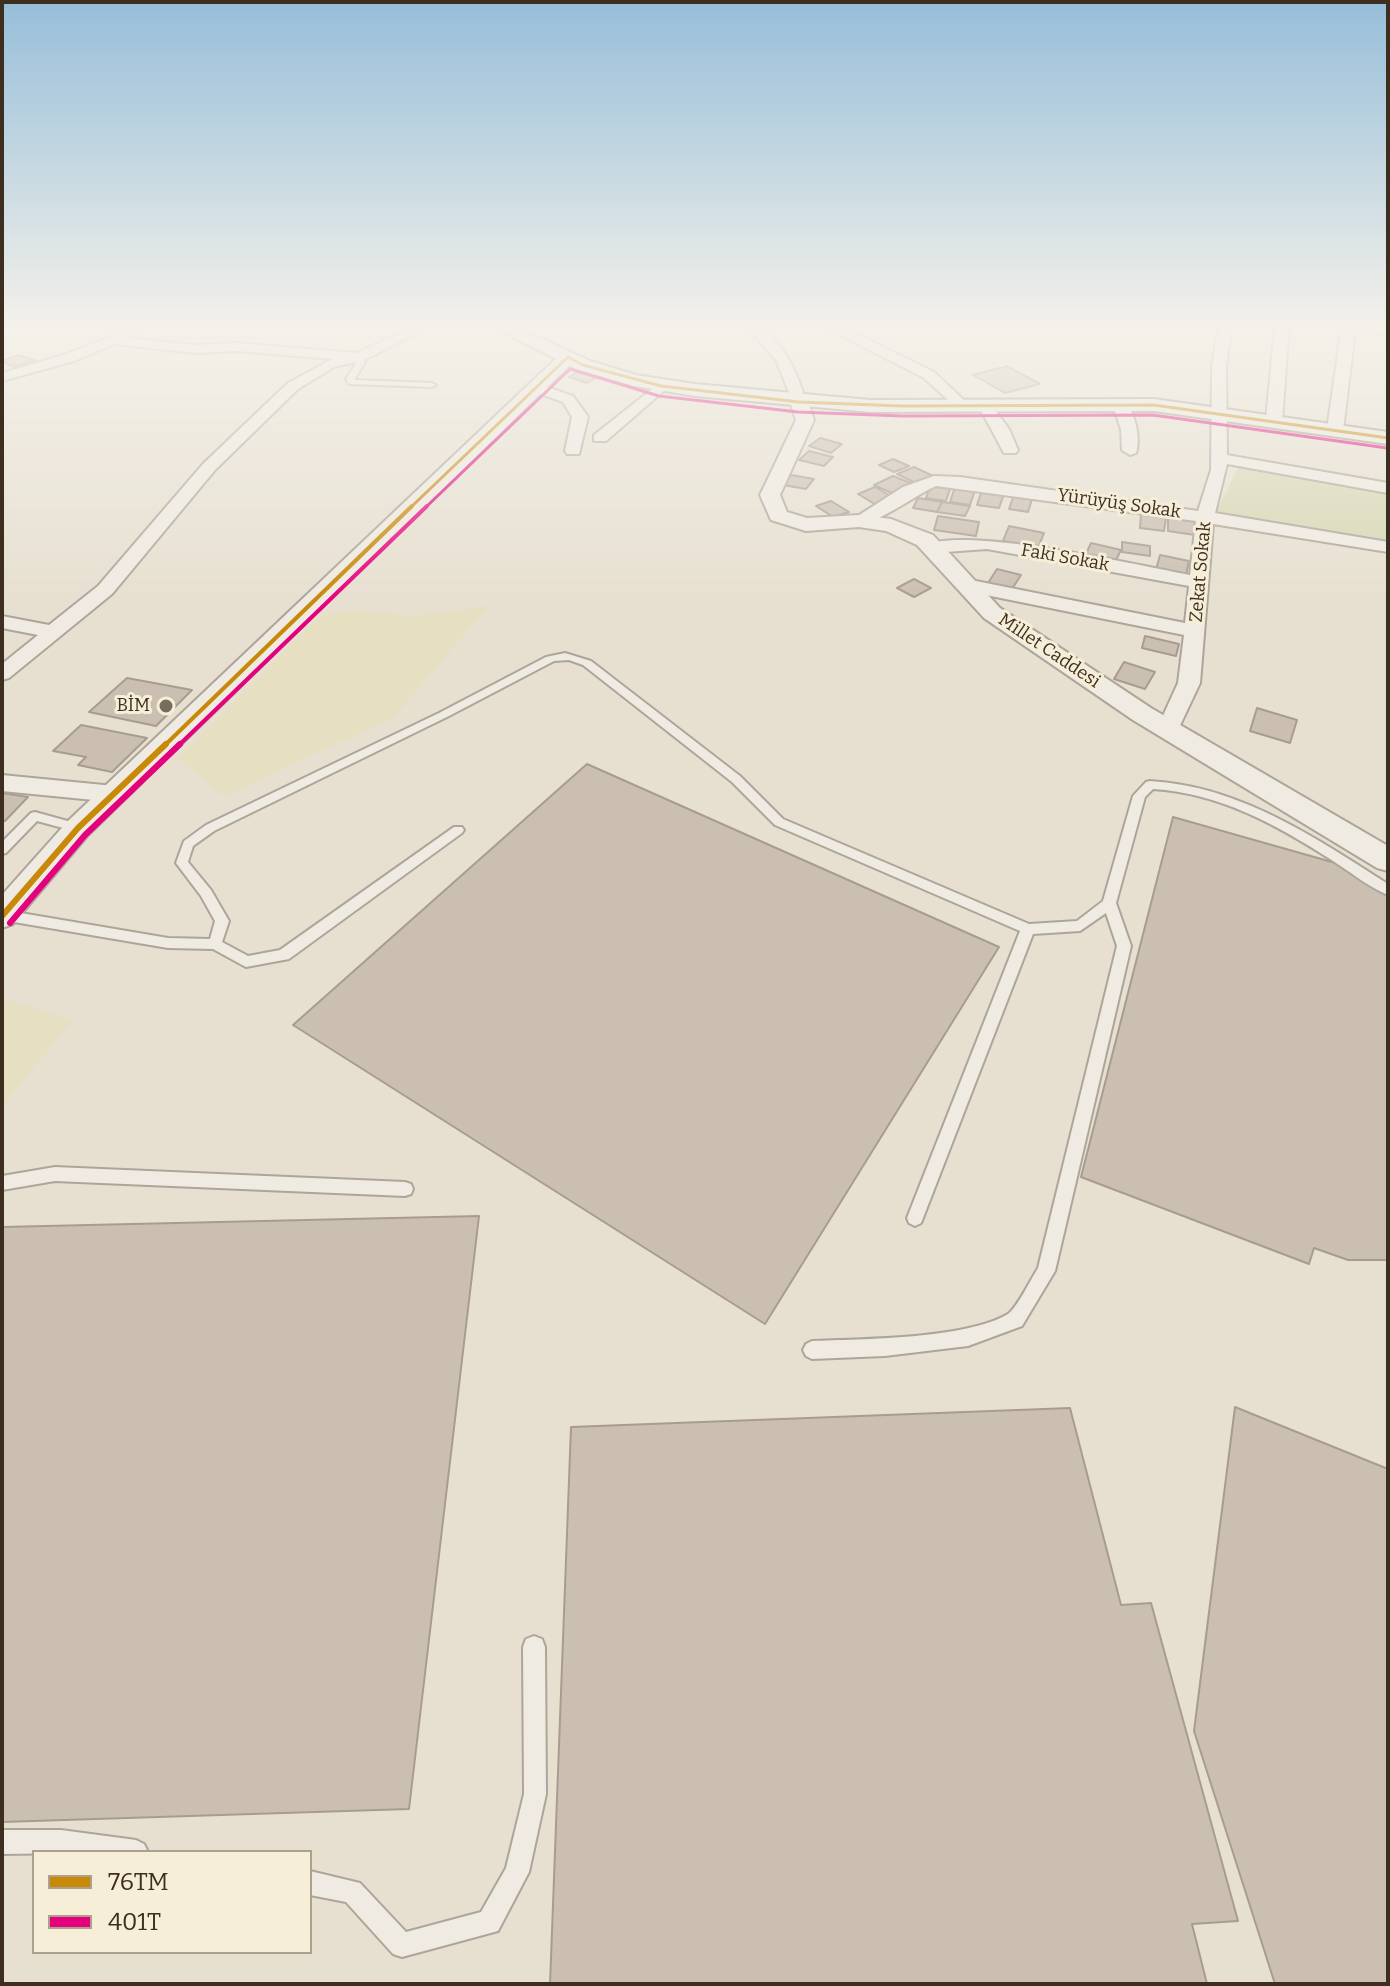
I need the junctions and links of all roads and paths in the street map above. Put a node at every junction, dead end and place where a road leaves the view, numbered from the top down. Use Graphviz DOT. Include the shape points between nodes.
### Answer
graph roads {
  1 [pos="259,419"];
  2 [pos="502,419"];
  3 [pos="580,419"];
  4 [pos="623,419"];
  5 [pos="805,419"];
  6 [pos="994,419"];
  7 [pos="1125,419"];
  8 [pos="1219,419"];
  9 [pos="1265,419"];
  10 [pos="1336,419"];
  11 [pos="1274,420"];
  12 [pos="1335,430"];
  13 [pos="600,438"];
  14 [pos="1388,438"];
  15 [pos="1010,450"];
  16 [pos="1130,450"];
  17 [pos="573,451"];
  18 [pos="1219,458"];
  19 [pos="1388,488"];
  20 [pos="1205,517"];
  21 [pos="859,521"];
  22 [pos="1388,547"];
  23 [pos="932,548"];
  24 [pos="1197,582"];
  25 [pos="966,585"];
  26 [pos="2,622"];
  27 [pos="1196,631"];
  28 [pos="53,632"];
  29 [pos="2,674"];
  30 [pos="1168,729"];
  31 [pos="2,783"];
  32 [pos="114,794"];
  33 [pos="78,828"];
  34 [pos="458,830"];
  35 [pos="2,850"];
  36 [pos="1388,860"];
  37 [pos="1388,890"];
  38 [pos="1109,903"];
  39 [pos="2,916"];
  40 [pos="1028,929"];
  41 [pos="215,944"];
  42 [pos="2,1183"];
  43 [pos="405,1189"];
  44 [pos="915,1218"];
  45 [pos="812,1350"];
  46 [pos="534,1647"];
  47 [pos="2,1842"];
  48 [pos="121,1850"];
  49 [pos="312,1883"];
  1 -- 28 [label="street" via="209,467 105,590"];
  2 -- 32 [label="street"];
  3 -- 17 [label="street"];
  4 -- 13 [label="street"];
  5 -- 21 [label="street, Millet Caddesi" via="770,495 778,516 806,525"];
  6 -- 15 [label="street"];
  7 -- 16 [label="street"];
  8 -- 18 [label="street, Zekat Sokak"];
  9 -- 11 [label="main road"];
  10 -- 12 [label="street"];
  11 -- 12 [label="main road"];
  12 -- 14 [label="main road"];
  18 -- 19 [label="street"];
  18 -- 20 [label="street, Zekat Sokak"];
  20 -- 21 [label="street, Yürüyüş Sokak" via="934,481"];
  20 -- 22 [label="street, Yürüyüş Sokak"];
  20 -- 24 [label="street, Zekat Sokak"];
  21 -- 23 [label="street, Millet Caddesi" via="891,525"];
  23 -- 24 [label="street, Faki Sokak" via="987,544"];
  23 -- 25 [label="street, Millet Caddesi"];
  24 -- 27 [label="street, Zekat Sokak"];
  25 -- 27 [label="street"];
  25 -- 30 [label="street, Millet Caddesi" via="992,613"];
  26 -- 28 [label="street"];
  27 -- 30 [label="street, Zekat Sokak" via="1189,683"];
  28 -- 29 [label="street"];
  30 -- 36 [label="street, Millet Caddesi"];
  31 -- 32 [label="street"];
  32 -- 33 [label="street"];
  33 -- 35 [label="lane" via="35,816"];
  33 -- 39 [label="street"];
  34 -- 41 [label="lane" via="284,955 246,962"];
  37 -- 38 [label="lane" via="1299,834 1210,793 1175,784 1150,785 1139,796"];
  38 -- 40 [label="lane" via="1080,926"];
  38 -- 45 [label="lane" via="1124,946 1046,1271 1016,1320 968,1337"];
  39 -- 41 [label="lane" via="168,943"];
  40 -- 41 [label="lane" via="779,822 736,779 599,672 564,655 210,828 188,844 182,863 222,921"];
  40 -- 44 [label="lane"];
  42 -- 43 [label="lane" via="55,1174"];
  46 -- 49 [label="lane" via="535,1794 517,1872 489,1922 402,1945 352,1891"];
  47 -- 48 [label="lane"];
}
